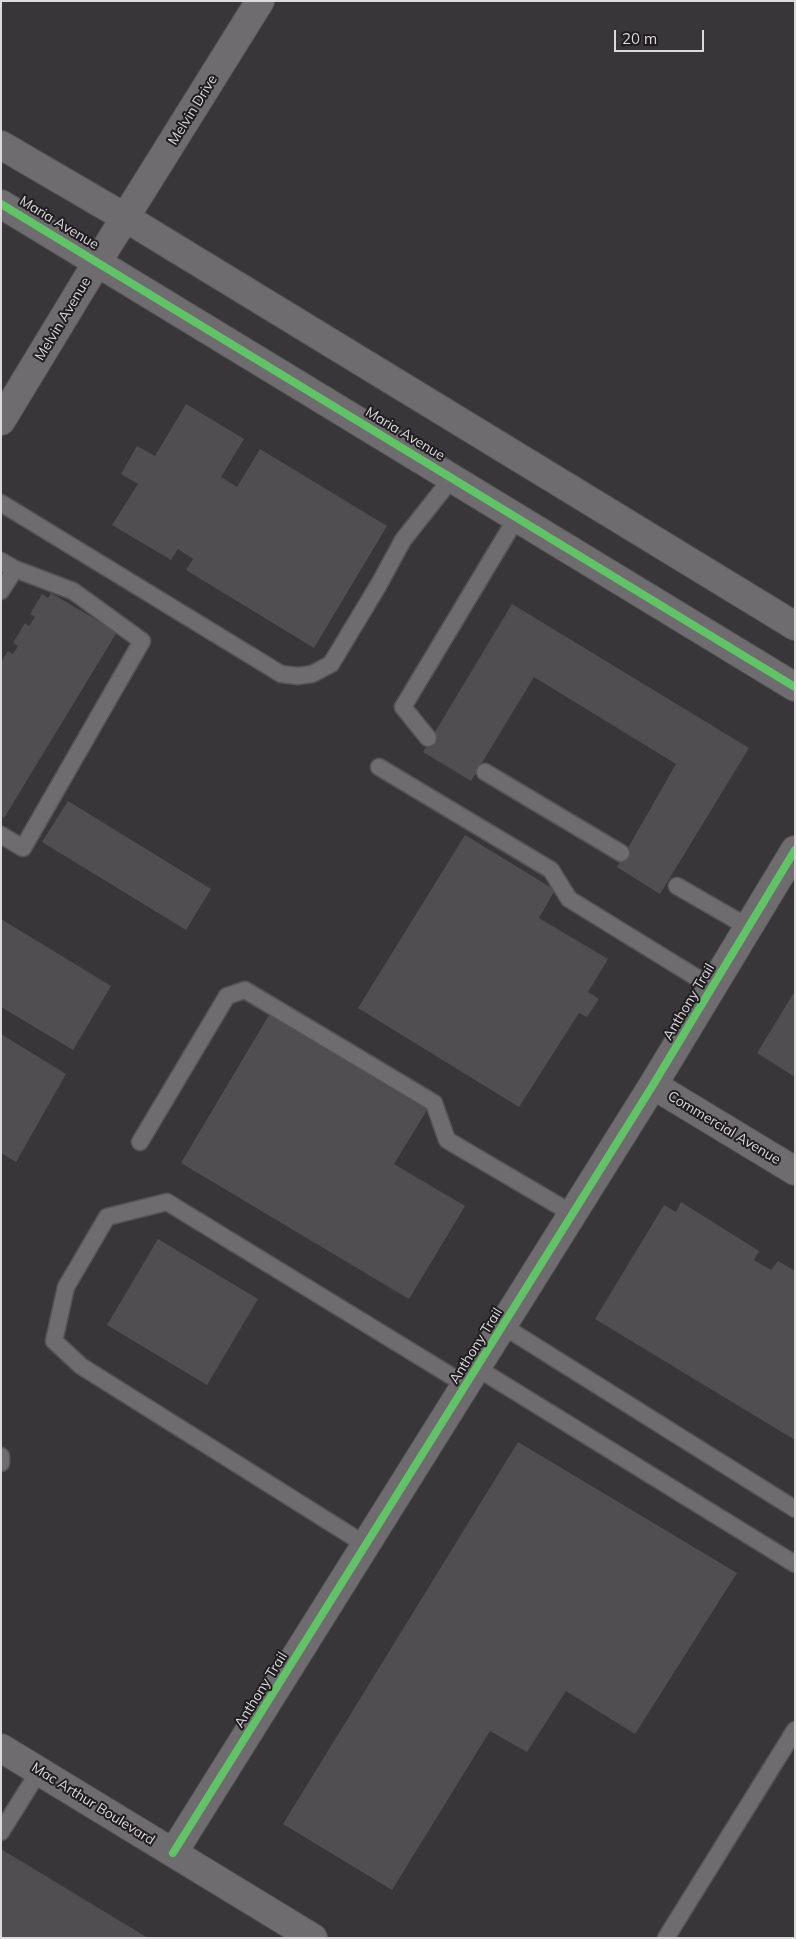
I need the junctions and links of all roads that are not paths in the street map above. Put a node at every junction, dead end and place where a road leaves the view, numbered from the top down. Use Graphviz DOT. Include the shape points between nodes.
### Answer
graph roads {
  1 [pos="260,1"];
  2 [pos="1,145"];
  3 [pos="1,204"];
  4 [pos="126,218"];
  5 [pos="98,261"];
  6 [pos="1,421"];
  7 [pos="452,478"];
  8 [pos="1,503"];
  9 [pos="518,517"];
  10 [pos="8,565"];
  11 [pos="1,591"];
  12 [pos="795,626"];
  13 [pos="795,687"];
  14 [pos="428,738"];
  15 [pos="379,767"];
  16 [pos="485,772"];
  17 [pos="1,835"];
  18 [pos="795,850"];
  19 [pos="621,852"];
  20 [pos="677,886"];
  21 [pos="748,928"];
  22 [pos="712,987"];
  23 [pos="653,1085"];
  24 [pos="140,1142"];
  25 [pos="795,1171"];
  26 [pos="573,1214"];
  27 [pos="503,1326"];
  28 [pos="471,1376"];
  29 [pos="1,1456"];
  30 [pos="1,1463"];
  31 [pos="795,1510"];
  32 [pos="366,1545"];
  33 [pos="795,1564"];
  34 [pos="795,1730"];
  35 [pos="1,1748"];
  36 [pos="39,1771"];
  37 [pos="1,1832"];
  38 [pos="173,1853"];
  39 [pos="313,1938"];
  40 [pos="666,1938"];
  1 -- 4 [label="street, Melvin Drive"];
  2 -- 4 [label="street"];
  3 -- 5 [label="street, Maria Avenue"];
  4 -- 5 [label="street, Melvin Avenue"];
  4 -- 12 [label="street"];
  5 -- 6 [label="street, Melvin Avenue"];
  5 -- 7 [label="street, Maria Avenue"];
  7 -- 8 [label="lane" via="403,540 331,664 312,674 298,676 281,674"];
  7 -- 9 [label="street, Maria Avenue"];
  9 -- 13 [label="street, Maria Avenue"];
  9 -- 14 [label="lane" via="404,707"];
  10 -- 11 [label="lane"];
  10 -- 17 [label="lane" via="73,591 142,641 23,848"];
  15 -- 22 [label="lane" via="551,870 569,899"];
  16 -- 19 [label="lane"];
  18 -- 21 [label="street, Anthony Trail"];
  20 -- 21 [label="lane"];
  21 -- 22 [label="street, Anthony Trail"];
  22 -- 23 [label="street, Anthony Trail"];
  23 -- 25 [label="street, Commercial Avenue"];
  23 -- 26 [label="street, Anthony Trail"];
  24 -- 26 [label="lane" via="227,996 245,990 434,1103 447,1140"];
  26 -- 27 [label="street, Anthony Trail"];
  27 -- 28 [label="street, Anthony Trail"];
  27 -- 31 [label="lane"];
  28 -- 32 [label="street, Anthony Trail"];
  28 -- 32 [label="lane" via="167,1202 107,1217 66,1287 54,1342 81,1366"];
  28 -- 33 [label="lane"];
  29 -- 30 [label="lane"];
  32 -- 38 [label="street, Anthony Trail"];
  34 -- 40 [label="lane"];
  35 -- 36 [label="street, Mac Arthur Boulevard"];
  36 -- 37 [label="lane"];
  36 -- 38 [label="street, Mac Arthur Boulevard"];
  38 -- 39 [label="street, Mac Arthur Boulevard"];
}
